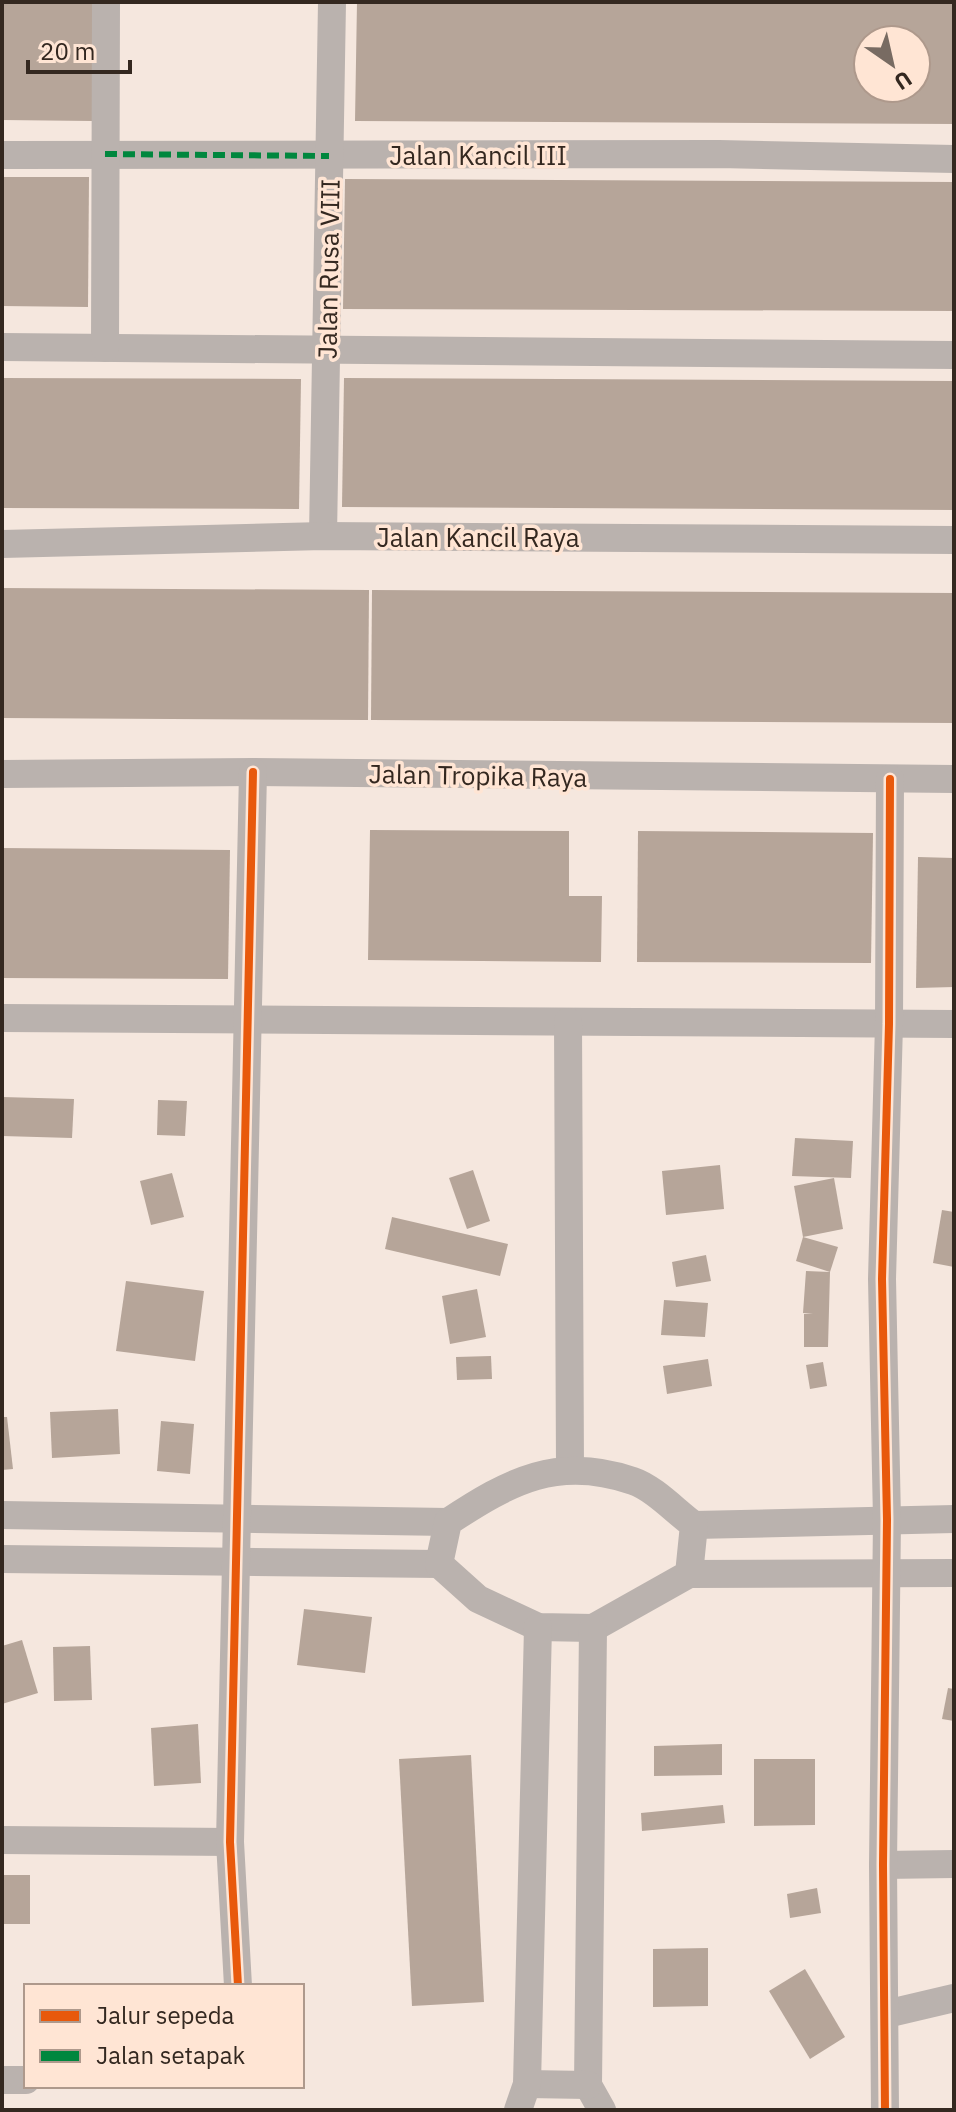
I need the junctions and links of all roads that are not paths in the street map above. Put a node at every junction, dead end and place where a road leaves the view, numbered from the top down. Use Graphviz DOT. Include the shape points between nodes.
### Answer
graph roads {
  1 [pos="106,2"];
  2 [pos="332,2"];
  3 [pos="105,154"];
  4 [pos="2,155"];
  5 [pos="329,156"];
  6 [pos="954,159"];
  7 [pos="2,347"];
  8 [pos="105,348"];
  9 [pos="326,350"];
  10 [pos="954,355"];
  11 [pos="323,536"];
  12 [pos="954,540"];
  13 [pos="2,544"];
  14 [pos="253,772"];
  15 [pos="2,774"];
  16 [pos="890,779"];
  17 [pos="954,779"];
  18 [pos="2,1018"];
  19 [pos="247,1020"];
  20 [pos="568,1022"];
  21 [pos="889,1024"];
  22 [pos="954,1024"];
  23 [pos="570,1468"];
  24 [pos="2,1515"];
  25 [pos="237,1519"];
  26 [pos="954,1519"];
  27 [pos="887,1520"];
  28 [pos="448,1522"];
  29 [pos="694,1525"];
  30 [pos="2,1559"];
  31 [pos="236,1561"];
  32 [pos="439,1564"];
  33 [pos="887,1573"];
  34 [pos="954,1573"];
  35 [pos="689,1574"];
  36 [pos="538,1627"];
  37 [pos="593,1628"];
  38 [pos="2,1840"];
  39 [pos="230,1842"];
  40 [pos="954,1864"];
  41 [pos="883,1865"];
  42 [pos="238,1984"];
  43 [pos="954,1998"];
  44 [pos="886,2014"];
  45 [pos="2,2080"];
  46 [pos="24,2080"];
  47 [pos="588,2085"];
  48 [pos="522,2097"];
  49 [pos="602,2110"];
  50 [pos="885,2110"];
  1 -- 3 [label="street"];
  2 -- 5 [label="street, Jalan Rusa VIII"];
  3 -- 4 [label="street, Jalan Kancil III"];
  3 -- 5 [label="street, Jalan Kancil III"];
  3 -- 8 [label="street"];
  5 -- 6 [label="street, Jalan Kancil III"];
  5 -- 9 [label="street, Jalan Rusa VIII"];
  7 -- 8 [label="street"];
  8 -- 9 [label="street"];
  9 -- 10 [label="street"];
  9 -- 11 [label="street, Jalan Rusa VIII"];
  11 -- 12 [label="street, Jalan Kancil Raya"];
  11 -- 13 [label="street, Jalan Kancil Raya"];
  14 -- 15 [label="street, Jalan Tropika Raya"];
  14 -- 16 [label="street, Jalan Tropika Raya"];
  14 -- 19 [label="street"];
  16 -- 17 [label="street, Jalan Tropika Raya"];
  16 -- 21 [label="street"];
  18 -- 19 [label="street"];
  19 -- 20 [label="street"];
  19 -- 25 [label="street"];
  20 -- 21 [label="street"];
  20 -- 23 [label="street"];
  21 -- 22 [label="street"];
  21 -- 27 [label="street" via="882,1279"];
  23 -- 28 [label="street" via="501,1487"];
  23 -- 29 [label="street" via="636,1482"];
  24 -- 25 [label="street"];
  25 -- 28 [label="street"];
  25 -- 31 [label="street"];
  26 -- 27 [label="street"];
  27 -- 29 [label="street"];
  27 -- 33 [label="street"];
  28 -- 32 [label="street"];
  29 -- 35 [label="street"];
  30 -- 31 [label="street"];
  31 -- 32 [label="street"];
  31 -- 39 [label="street"];
  32 -- 36 [label="street" via="478,1599"];
  33 -- 34 [label="street"];
  33 -- 35 [label="street"];
  33 -- 41 [label="street"];
  35 -- 37 [label="street"];
  36 -- 37 [label="street"];
  36 -- 48 [label="street"];
  37 -- 47 [label="street"];
  38 -- 39 [label="street"];
  39 -- 42 [label="street"];
  40 -- 41 [label="street"];
  41 -- 44 [label="street"];
  43 -- 44 [label="street"];
  44 -- 50 [label="street"];
  45 -- 46 [label="street"];
  47 -- 48 [label="street"];
  47 -- 49 [label="street"];
}
